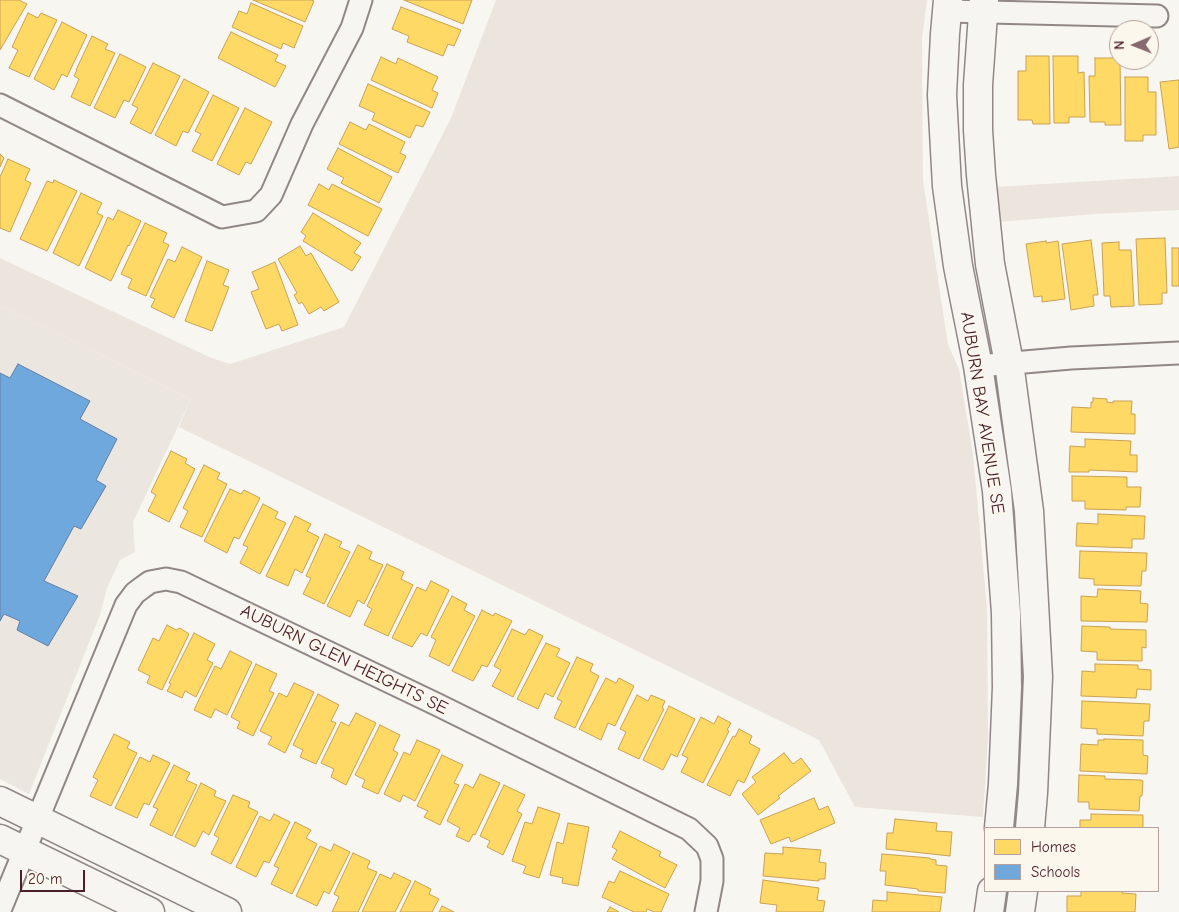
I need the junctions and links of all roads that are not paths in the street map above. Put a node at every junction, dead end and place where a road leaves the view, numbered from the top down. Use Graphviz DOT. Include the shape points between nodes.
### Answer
graph roads {
  1 [pos="362,0"];
  2 [pos="948,5"];
  3 [pos="984,6"];
  4 [pos="1157,16"];
  5 [pos="0,105"];
  6 [pos="1179,353"];
  7 [pos="1009,363"];
  8 [pos="978,366"];
  9 [pos="0,801"];
  10 [pos="38,819"];
  11 [pos="1000,827"];
  12 [pos="1030,827"];
  13 [pos="0,839"];
  14 [pos="25,851"];
  15 [pos="992,892"];
  16 [pos="1023,892"];
  17 [pos="0,910"];
  18 [pos="150,912"];
  19 [pos="227,912"];
  20 [pos="706,912"];
  21 [pos="989,912"];
  22 [pos="1020,912"];
  1 -- 5 [label="street" via="352,28 302,124 271,195 256,211 222,217"];
  2 -- 3 [label="street"];
  2 -- 8 [label="street, AUBURN BAY AVENUE SE" via="942,95 947,186 958,266"];
  3 -- 4 [label="street"];
  3 -- 7 [label="street, AUBURN BAY AVENUE SE" via="978,85 981,175 990,264"];
  6 -- 7 [label="street"];
  7 -- 8 [label="street"];
  7 -- 12 [label="street, AUBURN BAY AVENUE SE" via="1029,511 1038,677"];
  8 -- 11 [label="street, AUBURN BAY AVENUE SE" via="997,491 1006,613 1007,687"];
  9 -- 10 [label="street"];
  10 -- 14 [label="street, AUBURN GLEN HEIGHTS SE"];
  10 -- 19 [label="street"];
  10 -- 20 [label="street, AUBURN GLEN HEIGHTS SE" via="126,605 135,592 150,582 181,582 689,829 707,846 712,859"];
  13 -- 14 [label="street"];
  14 -- 17 [label="street, AUBURN GLEN HEIGHTS SE"];
  14 -- 18 [label="street"];
  15 -- 21 [label="street"];
  16 -- 22 [label="street"];
}
